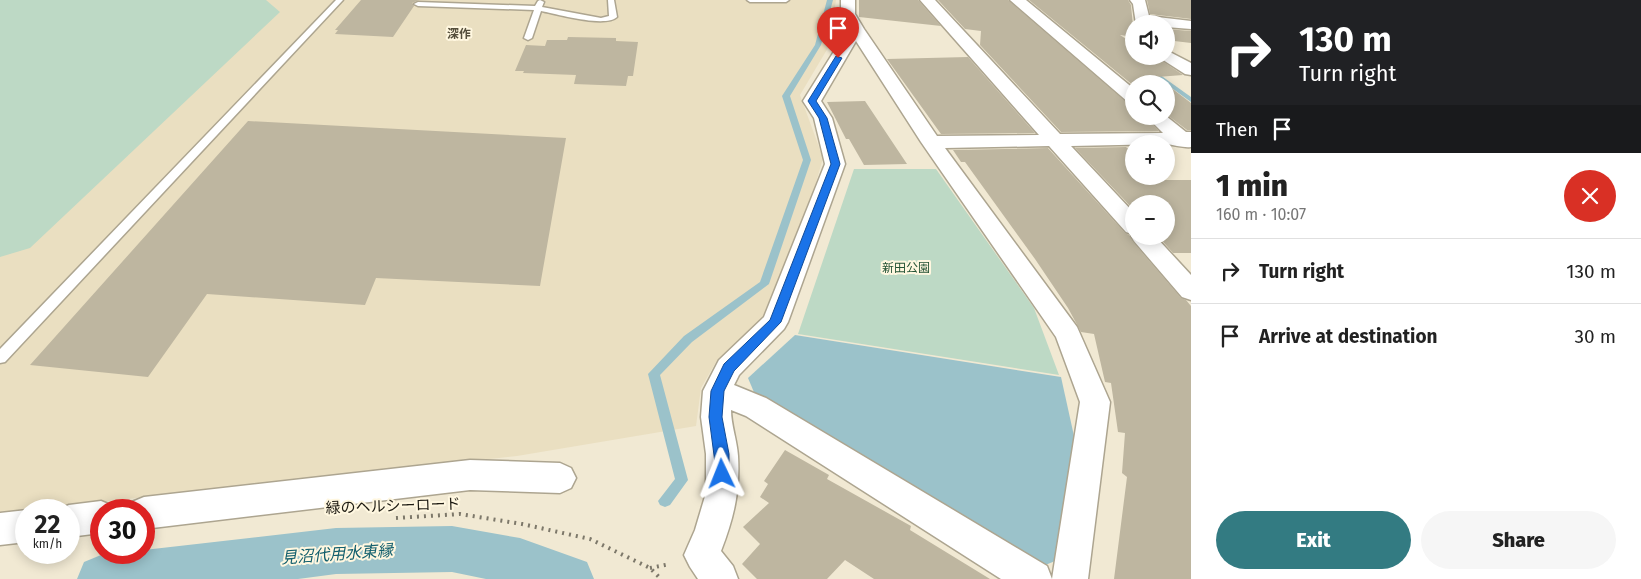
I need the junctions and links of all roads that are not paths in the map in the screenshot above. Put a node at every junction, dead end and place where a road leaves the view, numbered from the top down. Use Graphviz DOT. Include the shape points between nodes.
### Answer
graph roads {
  1 [pos="340,0"];
  2 [pos="611,0"];
  3 [pos="750,0"];
  4 [pos="786,0"];
  5 [pos="848,0"];
  6 [pos="926,0"];
  7 [pos="1017,0"];
  8 [pos="1137,0"];
  9 [pos="424,3"];
  10 [pos="540,4"];
  11 [pos="1141,15"];
  12 [pos="1175,24"];
  13 [pos="1191,25"];
  14 [pos="856,29"];
  15 [pos="528,38"];
  16 [pos="1175,60"];
  17 [pos="1191,70"];
  18 [pos="1125,90"];
  19 [pos="1167,125"];
  20 [pos="1054,139"];
  21 [pos="1188,141"];
  22 [pos="931,142"];
  23 [pos="1125,217"];
  24 [pos="1150,245"];
  25 [pos="1191,291"];
  26 [pos="0,358"];
  27 [pos="717,391"];
  28 [pos="560,478"];
  29 [pos="155,511"];
  30 [pos="15,527"];
  31 [pos="0,529"];
  32 [pos="720,579"];
  33 [pos="1034,579"];
  34 [pos="1070,579"];
  1 -- 26 [label="lane"];
  2 -- 10 [label="lane" via="613,17 610,19 589,19"];
  3 -- 4 [label="lane"];
  5 -- 14 [label="street" via="848,14"];
  6 -- 20 [label="street"];
  7 -- 18 [label="street"];
  8 -- 11 [label="street"];
  9 -- 10 [label="lane"];
  10 -- 15 [label="lane"];
  12 -- 13 [label="street"];
  14 -- 22 [label="street"];
  14 -- 27 [label="street" via="812,101 823,118 835,164 775,322 729,368"];
  16 -- 17 [label="street"];
  19 -- 21 [label="street"];
  20 -- 21 [label="street"];
  20 -- 22 [label="street"];
  20 -- 23 [label="street"];
  22 -- 34 [label="street" via="1068,334 1095,402"];
  24 -- 25 [label="street"];
  27 -- 32 [label="street" via="722,494 702,555"];
  27 -- 33 [label="street" via="756,407"];
  28 -- 29 [label="street" via="470,475"];
  30 -- 31 [label="street"];
}
